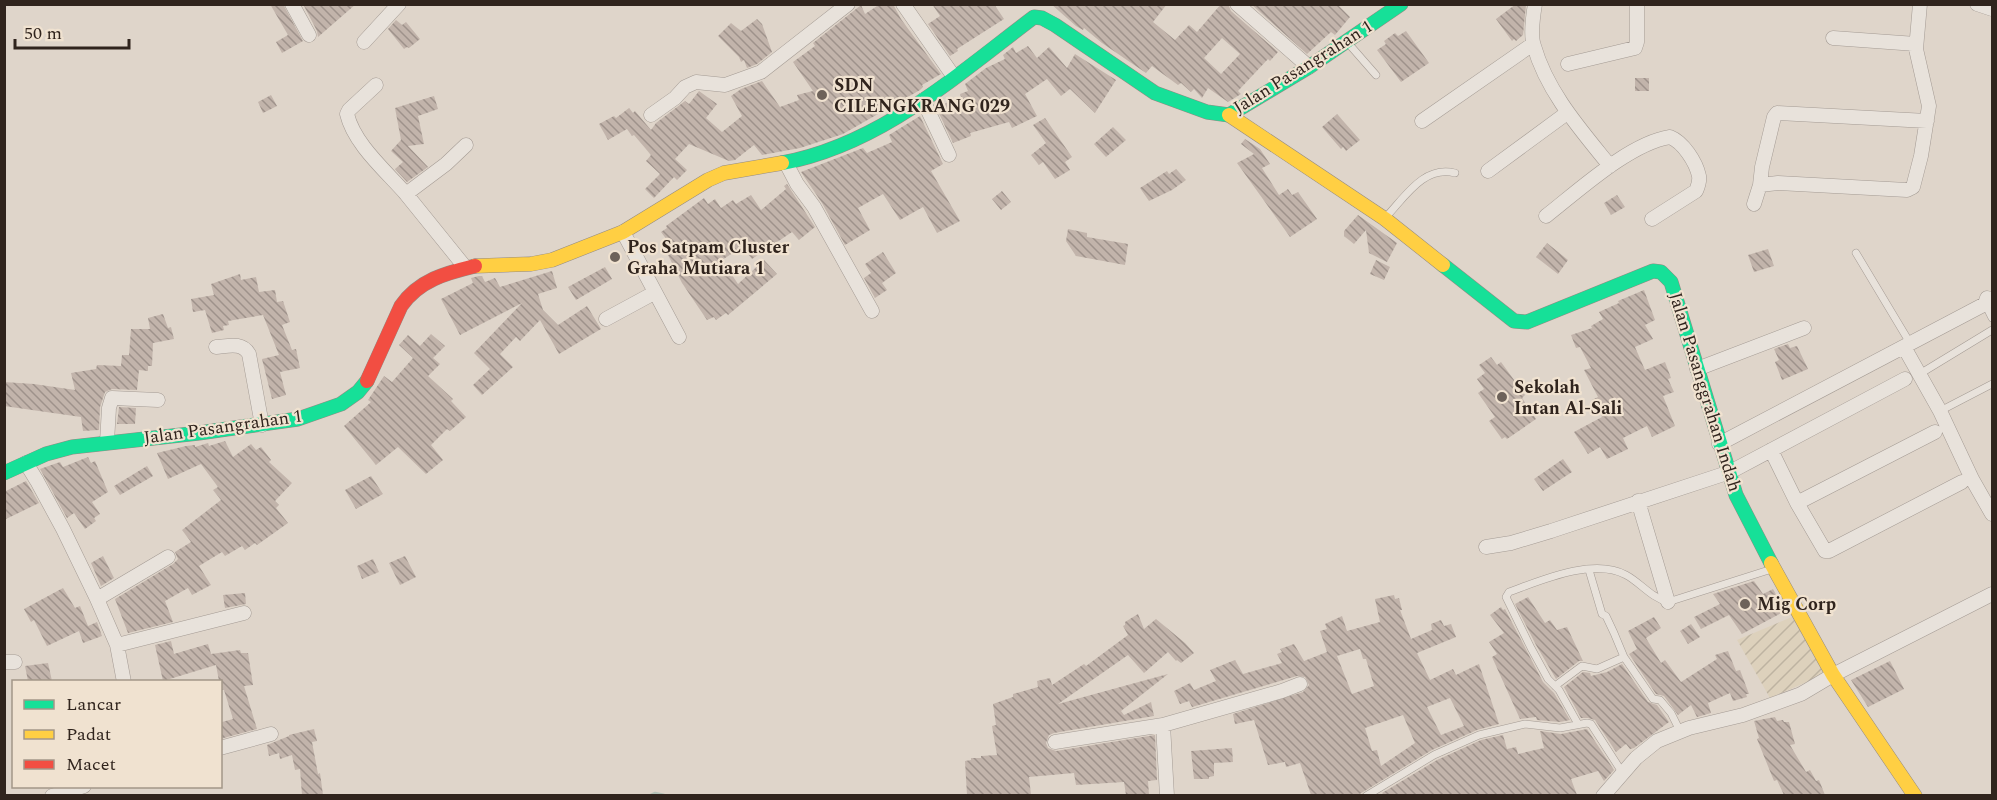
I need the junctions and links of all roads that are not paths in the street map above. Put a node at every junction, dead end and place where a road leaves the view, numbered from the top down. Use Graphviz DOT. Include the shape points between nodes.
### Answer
graph roads {
  1 [pos="292,4"];
  2 [pos="399,4"];
  3 [pos="848,4"];
  4 [pos="903,4"];
  5 [pos="1237,4"];
  6 [pos="1401,4"];
  7 [pos="1535,4"];
  8 [pos="1637,4"];
  9 [pos="1920,4"];
  10 [pos="1977,4"];
  11 [pos="1992,9"];
  12 [pos="309,35"];
  13 [pos="1833,38"];
  14 [pos="364,42"];
  15 [pos="1347,42"];
  16 [pos="1533,44"];
  17 [pos="1916,44"];
  18 [pos="1568,64"];
  19 [pos="1309,67"];
  20 [pos="1376,75"];
  21 [pos="954,77"];
  22 [pos="376,85"];
  23 [pos="923,100"];
  24 [pos="1567,113"];
  25 [pos="651,115"];
  26 [pos="1229,115"];
  27 [pos="1422,121"];
  28 [pos="1927,121"];
  29 [pos="466,145"];
  30 [pos="949,156"];
  31 [pos="786,163"];
  32 [pos="1610,166"];
  33 [pos="1488,171"];
  34 [pos="1455,173"];
  35 [pos="1760,185"];
  36 [pos="406,194"];
  37 [pos="1754,204"];
  38 [pos="1545,216"];
  39 [pos="1385,219"];
  40 [pos="1652,219"];
  41 [pos="623,231"];
  42 [pos="1856,253"];
  43 [pos="465,267"];
  44 [pos="654,293"];
  45 [pos="1986,301"];
  46 [pos="872,311"];
  47 [pos="1992,318"];
  48 [pos="606,320"];
  49 [pos="1804,328"];
  50 [pos="1992,330"];
  51 [pos="679,337"];
  52 [pos="1907,345"];
  53 [pos="216,347"];
  54 [pos="1697,369"];
  55 [pos="1912,377"];
  56 [pos="1992,384"];
  57 [pos="158,400"];
  58 [pos="1940,411"];
  59 [pos="262,425"];
  60 [pos="1935,432"];
  61 [pos="107,442"];
  62 [pos="1719,444"];
  63 [pos="1771,450"];
  64 [pos="26,463"];
  65 [pos="4,472"];
  66 [pos="1730,472"];
  67 [pos="1962,482"];
  68 [pos="1638,501"];
  69 [pos="1797,503"];
  70 [pos="1992,514"];
  71 [pos="1486,547"];
  72 [pos="168,557"];
  73 [pos="1774,569"];
  74 [pos="1589,570"];
  75 [pos="1992,594"];
  76 [pos="97,599"];
  77 [pos="1668,602"];
  78 [pos="244,613"];
  79 [pos="117,645"];
  80 [pos="1624,657"];
  81 [pos="1833,675"];
  82 [pos="124,680"];
  83 [pos="1300,684"];
  84 [pos="1555,686"];
  85 [pos="1578,724"];
  86 [pos="1163,725"];
  87 [pos="1680,731"];
  88 [pos="271,734"];
  89 [pos="1055,742"];
  90 [pos="222,747"];
  91 [pos="1622,772"];
  92 [pos="77,788"];
  93 [pos="52,795"];
  94 [pos="1167,795"];
  95 [pos="1366,795"];
  96 [pos="1603,795"];
  97 [pos="1915,795"];
  1 -- 12 [label="street"];
  2 -- 14 [label="street"];
  3 -- 25 [label="street" via="761,72 725,85 696,82"];
  4 -- 21 [label="street"];
  5 -- 19 [label="street"];
  6 -- 15 [label="street, Jalan Pasangrahan 1"];
  7 -- 16 [label="street"];
  8 -- 18 [label="street" via="1635,48"];
  9 -- 17 [label="street"];
  10 -- 11 [label="street"];
  13 -- 17 [label="street"];
  15 -- 19 [label="street, Jalan Pasangrahan 1"];
  15 -- 20 [label="lane"];
  16 -- 24 [label="street"];
  16 -- 27 [label="street"];
  17 -- 28 [label="street" via="1929,99"];
  19 -- 26 [label="street, Jalan Pasangrahan 1"];
  21 -- 23 [label="street, Jalan Pasangrahan 1"];
  21 -- 26 [label="street, Jalan Pasangrahan 1" via="1028,20 1038,17 1056,25 1155,93 1207,112"];
  22 -- 36 [label="street" via="349,110 348,121 356,137"];
  23 -- 30 [label="street"];
  23 -- 31 [label="street, Jalan Pasangrahan 1" via="847,144"];
  24 -- 32 [label="street"];
  24 -- 33 [label="street"];
  26 -- 39 [label="street, Jalan Pasanggrahan Indah"];
  28 -- 35 [label="street" via="1910,189"];
  28 -- 35 [label="street" via="1777,113"];
  29 -- 36 [label="street"];
  31 -- 41 [label="street, Jalan Pasangrahan 1" via="724,173"];
  31 -- 46 [label="street"];
  32 -- 38 [label="street"];
  32 -- 40 [label="street" via="1654,141 1670,137 1678,140 1698,174 1699,184 1696,191"];
  34 -- 39 [label="lane" via="1433,172"];
  35 -- 37 [label="street"];
  36 -- 43 [label="street"];
  39 -- 54 [label="street, Jalan Pasanggrahan Indah" via="1521,323 1661,272 1671,282"];
  41 -- 43 [label="street, Jalan Pasangrahan 1" via="552,260"];
  41 -- 44 [label="street"];
  42 -- 52 [label="lane"];
  43 -- 59 [label="street, Jalan Pasangrahan 1" via="442,274 408,296 358,392 316,414"];
  44 -- 48 [label="street"];
  44 -- 51 [label="street"];
  45 -- 47 [label="lane"];
  45 -- 52 [label="street"];
  49 -- 54 [label="street"];
  50 -- 55 [label="lane"];
  52 -- 55 [label="street"];
  52 -- 62 [label="street"];
  53 -- 59 [label="street" via="240,346 249,354"];
  54 -- 62 [label="street, Jalan Pasanggrahan Indah"];
  55 -- 58 [label="street"];
  55 -- 63 [label="street"];
  56 -- 58 [label="lane"];
  57 -- 61 [label="street" via="112,398"];
  58 -- 70 [label="street"];
  59 -- 61 [label="street, Jalan Pasangrahan 1"];
  60 -- 69 [label="street"];
  61 -- 64 [label="street, Jalan Pasangrahan 1" via="72,447"];
  62 -- 66 [label="street, Jalan Pasanggrahan Indah"];
  63 -- 66 [label="street"];
  63 -- 69 [label="street"];
  64 -- 65 [label="street, Jalan Pasangrahan 1"];
  64 -- 76 [label="street"];
  66 -- 68 [label="street"];
  66 -- 73 [label="street, Jalan Pasanggrahan Indah" via="1736,495"];
  67 -- 69 [label="street" via="1829,551 1822,548"];
  68 -- 71 [label="street" via="1551,531"];
  68 -- 77 [label="street"];
  72 -- 76 [label="street"];
  73 -- 77 [label="lane"];
  73 -- 81 [label="street, Jalan Pasanggrahan Indah"];
  74 -- 77 [label="lane" via="1618,571"];
  74 -- 80 [label="lane" via="1602,614"];
  74 -- 84 [label="lane" via="1566,572 1509,592 1506,597"];
  75 -- 81 [label="street"];
  76 -- 79 [label="street"];
  78 -- 79 [label="street"];
  79 -- 82 [label="street"];
  80 -- 84 [label="lane" via="1597,669 1582,666"];
  80 -- 87 [label="lane" via="1653,699 1660,700 1671,713"];
  81 -- 87 [label="street" via="1801,694 1763,708"];
  81 -- 97 [label="street, Jalan Pasanggrahan Indah"];
  83 -- 86 [label="street"];
  84 -- 85 [label="lane"];
  85 -- 91 [label="lane" via="1595,727"];
  85 -- 95 [label="lane" via="1560,728 1525,724 1479,735 1434,755"];
  86 -- 89 [label="street"];
  86 -- 94 [label="street"];
  87 -- 91 [label="street" via="1652,745"];
  88 -- 90 [label="street"];
  91 -- 96 [label="street"];
  92 -- 93 [label="street"];
}
